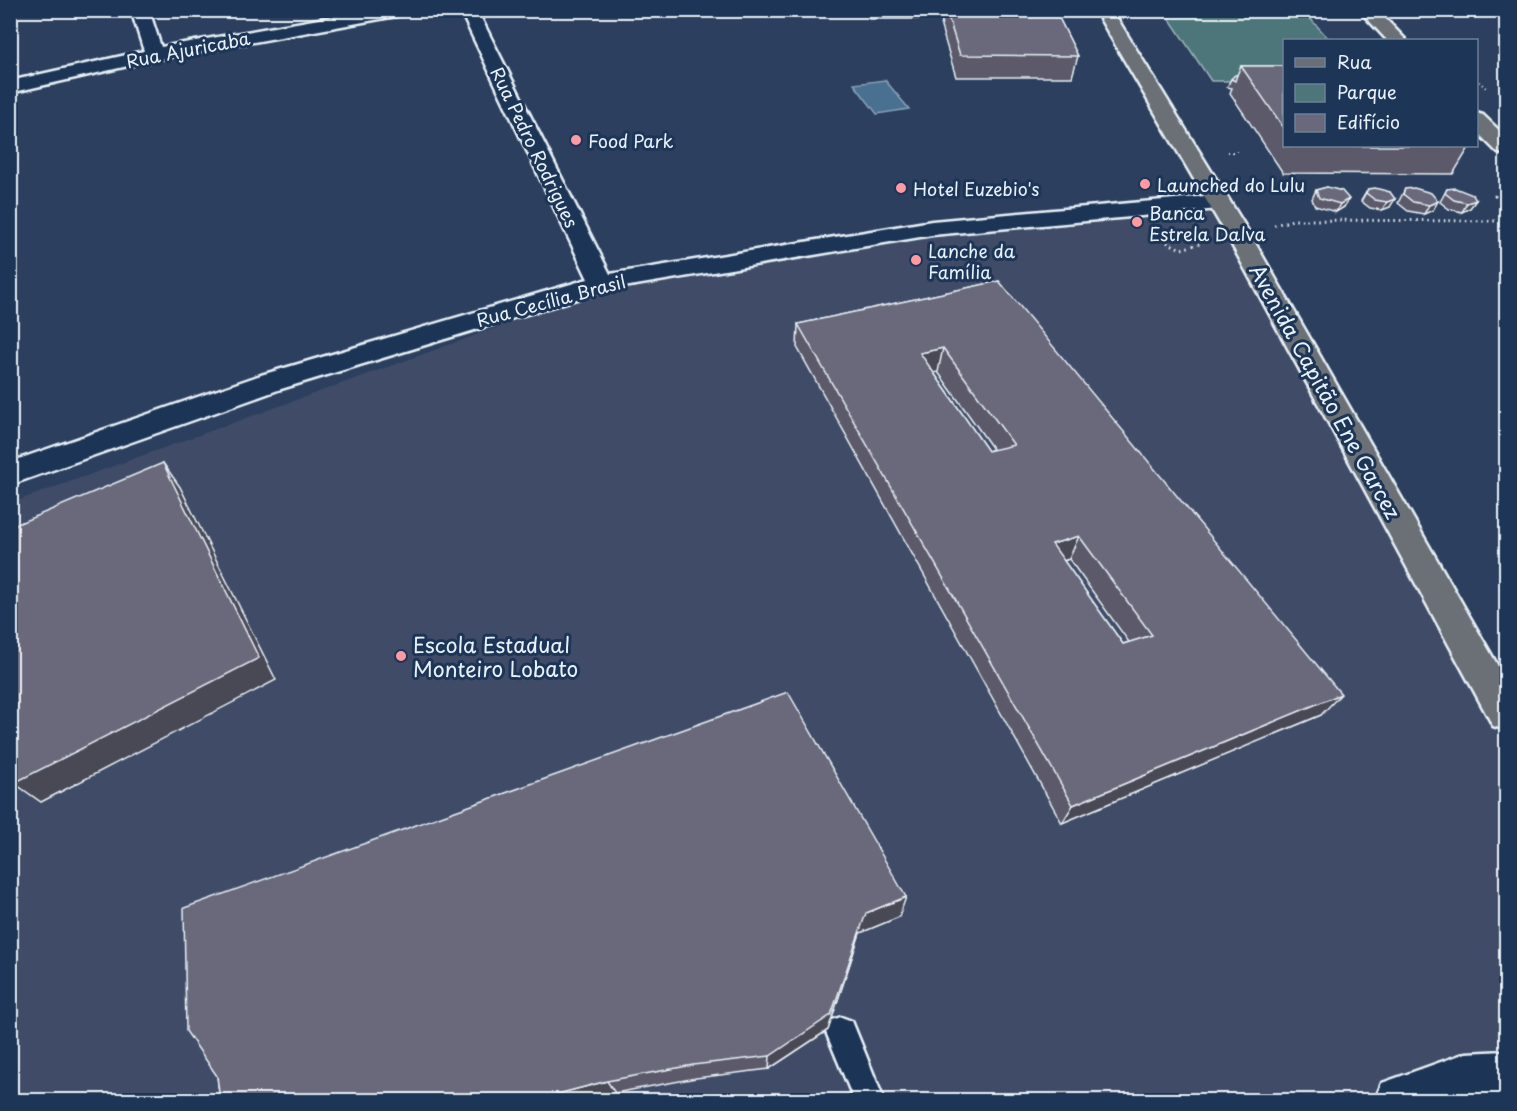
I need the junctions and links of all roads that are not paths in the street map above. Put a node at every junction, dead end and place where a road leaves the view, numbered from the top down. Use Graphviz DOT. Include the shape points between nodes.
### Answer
graph roads {
  1 [pos="140,10"];
  2 [pos="402,10"];
  3 [pos="468,10"];
  4 [pos="1103,10"];
  5 [pos="1367,10"];
  6 [pos="1396,39"];
  7 [pos="154,54"];
  8 [pos="10,87"];
  9 [pos="1478,121"];
  10 [pos="1506,148"];
  11 [pos="1219,202"];
  12 [pos="602,283"];
  13 [pos="10,474"];
  14 [pos="1506,714"];
  15 [pos="841,1032"];
  16 [pos="1506,1074"];
  17 [pos="868,1101"];
  18 [pos="1399,1101"];
  1 -- 7 [label="street"];
  2 -- 7 [label="street, Rua Ajuricaba"];
  3 -- 12 [label="street, Rua Pedro Rodrigues"];
  4 -- 11 [label="main road, Avenida Capitão Ene Garcez"];
  5 -- 6 [label="main road"];
  7 -- 8 [label="street, Rua Ajuricaba"];
  9 -- 10 [label="main road"];
  11 -- 12 [label="street, Rua Cecília Brasil" via="932,228"];
  11 -- 14 [label="main road, Avenida Capitão Ene Garcez"];
  12 -- 13 [label="street, Rua Cecília Brasil" via="271,382"];
  15 -- 17 [label="lane"];
  16 -- 18 [label="street" via="1466,1077"];
}
